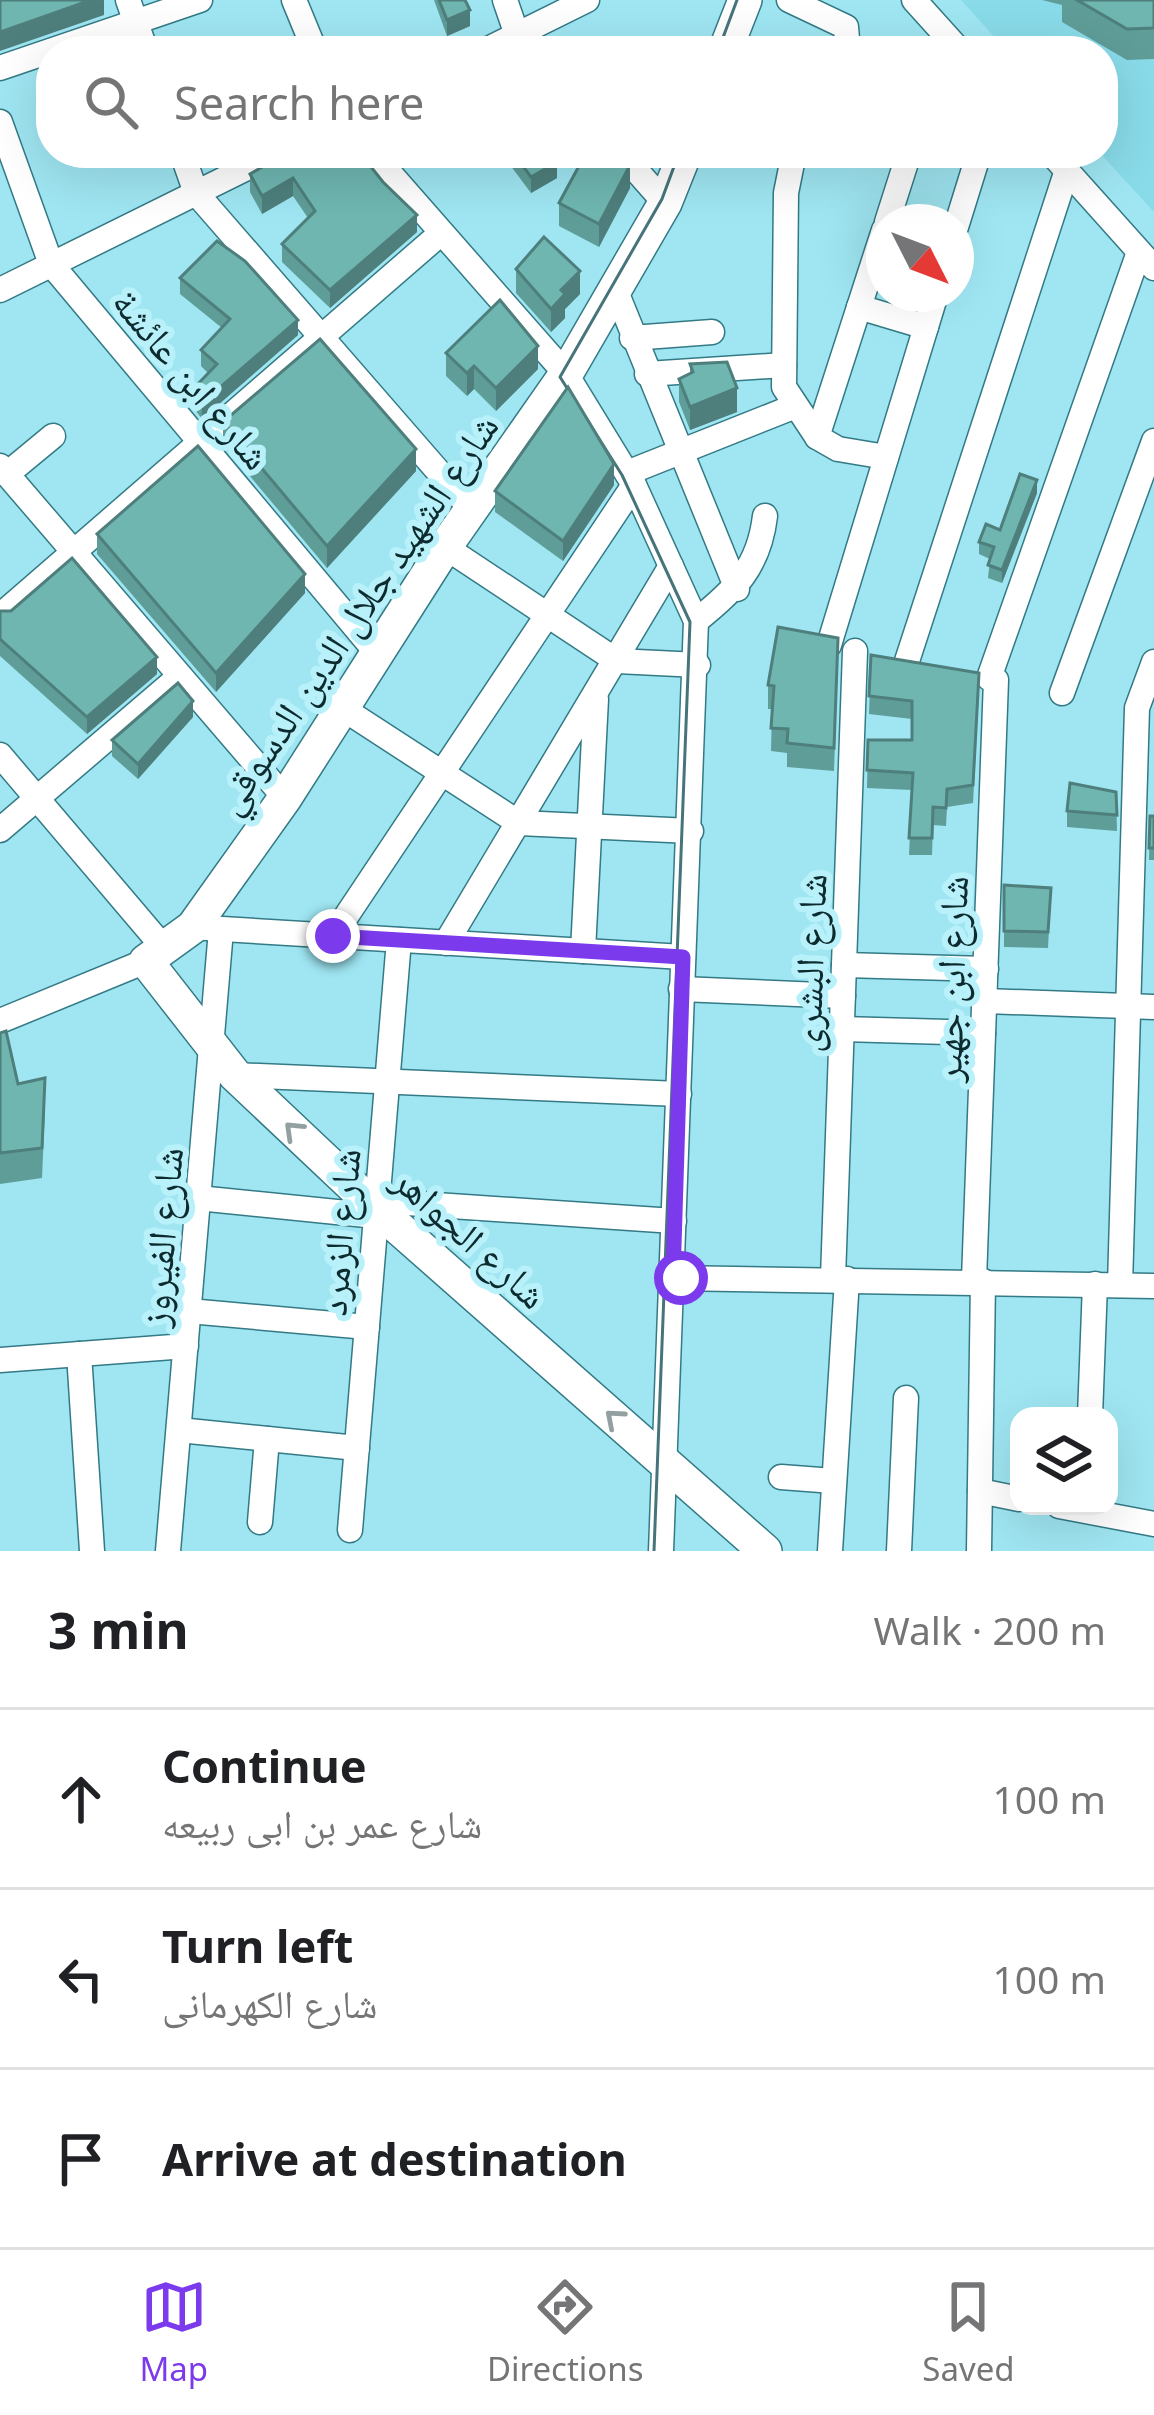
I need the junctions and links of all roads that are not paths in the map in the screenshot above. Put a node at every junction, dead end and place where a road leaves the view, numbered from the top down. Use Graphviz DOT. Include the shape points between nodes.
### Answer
graph roads {
  1 [pos="200,0"];
  2 [pos="294,0"];
  3 [pos="505,0"];
  4 [pos="587,0"];
  5 [pos="745,0"];
  6 [pos="789,0"];
  7 [pos="914,0"];
  8 [pos="132,11"];
  9 [pos="74,36"];
  10 [pos="309,36"];
  11 [pos="521,36"];
  12 [pos="534,36"];
  13 [pos="731,36"];
  14 [pos="847,36"];
  15 [pos="941,36"];
  16 [pos="36,52"];
  17 [pos="0,68"];
  18 [pos="0,122"];
  19 [pos="187,168"];
  20 [pos="247,168"];
  21 [pos="385,168"];
  22 [pos="634,168"];
  23 [pos="680,168"];
  24 [pos="791,168"];
  25 [pos="904,168"];
  26 [pos="974,168"];
  27 [pos="1057,168"];
  28 [pos="1064,168"];
  29 [pos="196,193"];
  30 [pos="665,203"];
  31 [pos="892,204"];
  32 [pos="963,204"];
  33 [pos="440,234"];
  34 [pos="1147,260"];
  35 [pos="51,264"];
  36 [pos="866,288"];
  37 [pos="615,289"];
  38 [pos="0,290"];
  39 [pos="860,307"];
  40 [pos="931,312"];
  41 [pos="926,327"];
  42 [pos="712,332"];
  43 [pos="321,338"];
  44 [pos="632,338"];
  45 [pos="784,365"];
  46 [pos="566,374"];
  47 [pos="647,374"];
  48 [pos="794,407"];
  49 [pos="53,436"];
  50 [pos="817,437"];
  51 [pos="1154,441"];
  52 [pos="201,443"];
  53 [pos="679,452"];
  54 [pos="886,457"];
  55 [pos="3,471"];
  56 [pos="631,479"];
  57 [pos="471,509"];
  58 [pos="765,516"];
  59 [pos="445,547"];
  60 [pos="74,554"];
  61 [pos="671,566"];
  62 [pos="736,589"];
  63 [pos="548,615"];
  64 [pos="0,616"];
  65 [pos="696,621"];
  66 [pos="829,645"];
  67 [pos="856,651"];
  68 [pos="377,653"];
  69 [pos="617,661"];
  70 [pos="908,662"];
  71 [pos="1154,662"];
  72 [pos="698,665"];
  73 [pos="180,676"];
  74 [pos="1062,693"];
  75 [pos="596,697"];
  76 [pos="342,708"];
  77 [pos="0,755"];
  78 [pos="442,773"];
  79 [pos="37,798"];
  80 [pos="285,798"];
  81 [pos="519,824"];
  82 [pos="590,826"];
  83 [pos="0,830"];
  84 [pos="691,831"];
  85 [pos="1143,875"];
  86 [pos="207,928"];
  87 [pos="333,936"];
  88 [pos="399,940"];
  89 [pos="446,943"];
  90 [pos="584,951"];
  91 [pos="155,954"];
  92 [pos="683,957"];
  93 [pos="844,965"];
  94 [pos="986,969"];
  95 [pos="681,989"];
  96 [pos="843,996"];
  97 [pos="985,1001"];
  98 [pos="1126,1006"];
  99 [pos="1154,1007"];
  100 [pos="0,1022"];
  101 [pos="842,1029"];
  102 [pos="983,1033"];
  103 [pos="225,1063"];
  104 [pos="387,1081"];
  105 [pos="679,1094"];
  106 [pos="198,1198"];
  107 [pos="376,1209"];
  108 [pos="674,1221"];
  109 [pos="673,1278"];
  110 [pos="840,1278"];
  111 [pos="979,1281"];
  112 [pos="1108,1285"];
  113 [pos="1154,1286"];
  114 [pos="189,1311"];
  115 [pos="367,1327"];
  116 [pos="186,1346"];
  117 [pos="79,1354"];
  118 [pos="0,1360"];
  119 [pos="906,1398"];
  120 [pos="1091,1407"];
  121 [pos="179,1430"];
  122 [pos="267,1438"];
  123 [pos="356,1448"];
  124 [pos="662,1460"];
  125 [pos="781,1477"];
  126 [pos="834,1481"];
  127 [pos="980,1491"];
  128 [pos="1010,1496"];
  129 [pos="1106,1515"];
  130 [pos="260,1522"];
  131 [pos="1154,1524"];
  132 [pos="350,1530"];
  133 [pos="92,1551"];
  134 [pos="168,1551"];
  135 [pos="661,1551"];
  136 [pos="765,1551"];
  137 [pos="830,1551"];
  138 [pos="899,1551"];
  139 [pos="980,1551"];
  1 -- 8 [label="street"];
  2 -- 10 [label="street"];
  3 -- 11 [label="street"];
  4 -- 12 [label="street"];
  5 -- 13 [label="main road"];
  6 -- 14 [label="street" via="846,27"];
  7 -- 15 [label="street"];
  8 -- 9 [label="street"];
  16 -- 17 [label="street"];
  18 -- 35 [label="street, شارع ابن عائشة"];
  19 -- 29 [label="street"];
  20 -- 29 [label="street"];
  21 -- 33 [label="street"];
  22 -- 30 [label="street"];
  23 -- 30 [label="main road, شارع الشهيد جلال الدين الدسوقي"];
  24 -- 45 [label="street"];
  25 -- 31 [label="street"];
  26 -- 32 [label="street"];
  27 -- 70 [label="street"];
  28 -- 34 [label="street"];
  29 -- 35 [label="street"];
  29 -- 43 [label="street"];
  30 -- 37 [label="main road, شارع الشهيد جلال الدين الدسوقي"];
  33 -- 43 [label="street"];
  33 -- 46 [label="street"];
  34 -- 94 [label="street, شارع ابن جهير" via="993,679"];
  35 -- 38 [label="street"];
  35 -- 52 [label="street, شارع ابن عائشة"];
  36 -- 39 [label="street"];
  37 -- 44 [label="street"];
  37 -- 46 [label="main road, شارع الشهيد جلال الدين الدسوقي"];
  39 -- 41 [label="street"];
  39 -- 50 [label="street"];
  40 -- 41 [label="street"];
  41 -- 54 [label="street"];
  42 -- 44 [label="street"];
  43 -- 52 [label="street"];
  43 -- 57 [label="street"];
  44 -- 47 [label="street"];
  45 -- 47 [label="street"];
  45 -- 48 [label="street"];
  46 -- 56 [label="street"];
  46 -- 57 [label="main road, شارع الشهيد جلال الدين الدسوقي"];
  47 -- 53 [label="street"];
  48 -- 50 [label="street"];
  48 -- 53 [label="street"];
  49 -- 55 [label="street"];
  50 -- 54 [label="street"];
  51 -- 74 [label="street"];
  52 -- 60 [label="street"];
  52 -- 68 [label="street, شارع ابن عائشة"];
  53 -- 56 [label="street"];
  53 -- 62 [label="street"];
  54 -- 66 [label="street"];
  55 -- 60 [label="street"];
  56 -- 61 [label="street"];
  56 -- 63 [label="street"];
  57 -- 59 [label="main road, شارع الشهيد جلال الدين الدسوقي"];
  58 -- 62 [label="street" via="753,567"];
  59 -- 63 [label="street"];
  59 -- 68 [label="main road, شارع الشهيد جلال الدين الدسوقي"];
  60 -- 64 [label="street"];
  60 -- 73 [label="street"];
  61 -- 65 [label="street"];
  61 -- 69 [label="street"];
  62 -- 65 [label="street"];
  63 -- 69 [label="street"];
  63 -- 78 [label="street"];
  65 -- 72 [label="street"];
  67 -- 93 [label="street, شارع البشرى"];
  68 -- 76 [label="main road, شارع الشهيد جلال الدين الدسوقي"];
  69 -- 72 [label="street"];
  69 -- 75 [label="street"];
  71 -- 85 [label="street" via="1137,708"];
  72 -- 84 [label="street"];
  73 -- 79 [label="street"];
  73 -- 80 [label="street"];
  75 -- 81 [label="street"];
  75 -- 82 [label="street"];
  76 -- 78 [label="street"];
  76 -- 80 [label="main road, شارع الشهيد جلال الدين الدسوقي"];
  77 -- 79 [label="street"];
  78 -- 81 [label="street"];
  78 -- 87 [label="street"];
  79 -- 83 [label="street"];
  79 -- 91 [label="street"];
  80 -- 86 [label="main road, شارع الشهيد جلال الدين الدسوقي"];
  81 -- 82 [label="street"];
  81 -- 89 [label="street"];
  82 -- 84 [label="street"];
  82 -- 90 [label="street"];
  84 -- 92 [label="street"];
  85 -- 98 [label="street"];
  86 -- 87 [label="street"];
  86 -- 91 [label="main road, شارع الشهيد جلال الدين الدسوقي"];
  86 -- 103 [label="street, شارع الفيروز"];
  87 -- 88 [label="street"];
  88 -- 89 [label="street"];
  88 -- 104 [label="street, شارع الزمرد"];
  89 -- 90 [label="street"];
  90 -- 92 [label="street"];
  91 -- 100 [label="street, شارع الشهيد جلال الدين الدسوقي"];
  91 -- 103 [label="main road, شارع الجواهر"];
  92 -- 95 [label="street"];
  93 -- 94 [label="street"];
  93 -- 96 [label="street, شارع البشرى"];
  94 -- 97 [label="street, شارع ابن جهير"];
  95 -- 96 [label="street"];
  95 -- 105 [label="street"];
  96 -- 101 [label="street, شارع البشرى"];
  97 -- 98 [label="street"];
  97 -- 102 [label="street, شارع ابن جهير"];
  98 -- 99 [label="street"];
  98 -- 112 [label="street"];
  101 -- 102 [label="street"];
  101 -- 110 [label="street, شارع البشرى"];
  102 -- 111 [label="street, شارع ابن جهير"];
  103 -- 104 [label="street"];
  103 -- 106 [label="street, شارع الفيروز"];
  107 -- 103 [label="main road, شارع الجواهر, one-way"];
  104 -- 105 [label="street"];
  104 -- 107 [label="street, شارع الزمرد"];
  105 -- 108 [label="street"];
  106 -- 107 [label="street"];
  106 -- 114 [label="street, شارع الفيروز"];
  107 -- 108 [label="street"];
  107 -- 115 [label="street, شارع الزمرد"];
  124 -- 107 [label="main road, شارع الجواهر, one-way"];
  108 -- 109 [label="street"];
  109 -- 110 [label="street"];
  109 -- 124 [label="street"];
  110 -- 111 [label="street"];
  110 -- 126 [label="street, شارع البشرى"];
  111 -- 112 [label="street"];
  111 -- 127 [label="street, شارع ابن جهير"];
  112 -- 113 [label="street"];
  112 -- 120 [label="street"];
  114 -- 115 [label="street"];
  114 -- 116 [label="street, شارع الفيروز"];
  115 -- 123 [label="street, شارع الزمرد"];
  116 -- 117 [label="street"];
  116 -- 121 [label="street, شارع الفيروز"];
  117 -- 118 [label="street"];
  117 -- 133 [label="street"];
  119 -- 138 [label="street"];
  121 -- 122 [label="street"];
  121 -- 134 [label="street, شارع الفيروز"];
  122 -- 123 [label="street"];
  122 -- 130 [label="street"];
  123 -- 132 [label="street, شارع الزمرد"];
  124 -- 135 [label="street"];
  124 -- 136 [label="main road, شارع الجواهر"];
  125 -- 126 [label="street"];
  126 -- 137 [label="street, شارع البشرى"];
  127 -- 128 [label="street"];
  127 -- 139 [label="street, شارع ابن جهير"];
  129 -- 131 [label="street"];
}
